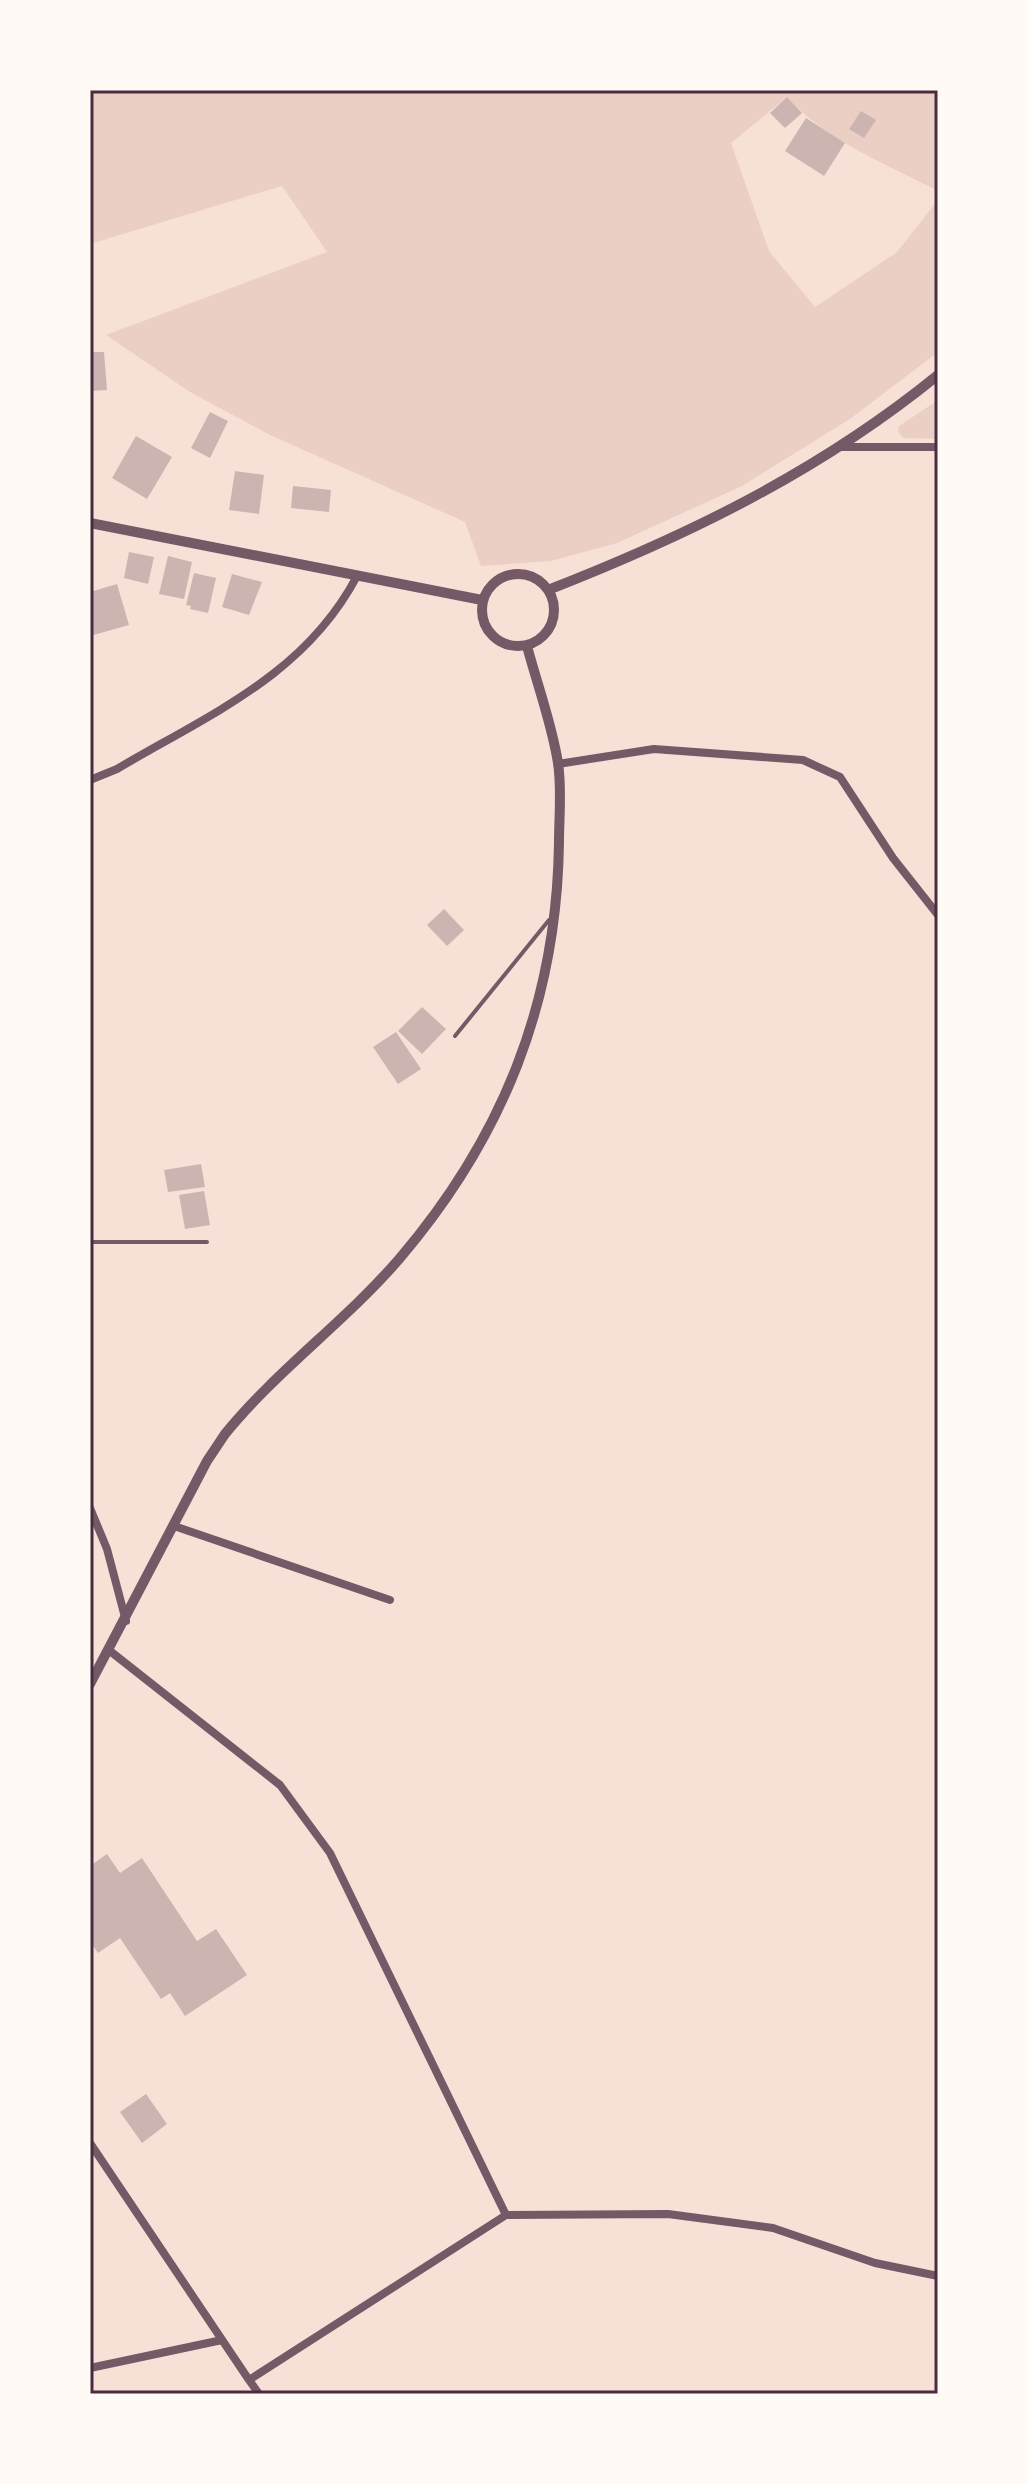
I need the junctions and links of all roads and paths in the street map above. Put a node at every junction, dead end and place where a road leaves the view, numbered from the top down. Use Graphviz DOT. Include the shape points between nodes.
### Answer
graph roads {
  1 [pos="938,375"];
  2 [pos="840,447"];
  3 [pos="938,447"];
  4 [pos="90,523"];
  5 [pos="357,576"];
  6 [pos="548,590"];
  7 [pos="482,600"];
  8 [pos="527,646"];
  9 [pos="558,764"];
  10 [pos="90,768"];
  11 [pos="91,780"];
  12 [pos="555,913"];
  13 [pos="938,915"];
  14 [pos="455,1036"];
  15 [pos="90,1242"];
  16 [pos="207,1242"];
  17 [pos="90,1508"];
  18 [pos="174,1526"];
  19 [pos="390,1600"];
  20 [pos="126,1622"];
  21 [pos="110,1651"];
  22 [pos="90,1684"];
  23 [pos="90,2143"];
  24 [pos="506,2215"];
  25 [pos="938,2276"];
  26 [pos="222,2340"];
  27 [pos="90,2368"];
  28 [pos="249,2380"];
  29 [pos="259,2394"];
  1 -- 2 [label="street"];
  2 -- 3 [label="street"];
  2 -- 6 [label="street" via="708,523"];
  4 -- 5 [label="street"];
  5 -- 7 [label="street"];
  5 -- 11 [label="street" via="329,623 280,670"];
  6 -- 7 [label="street" via="517,574 495,582"];
  6 -- 8 [label="street" via="555,612 552,623"];
  7 -- 8 [label="street" via="481,614 492,637 503,644"];
  8 -- 9 [label="street"];
  9 -- 12 [label="street"];
  9 -- 13 [label="street" via="654,749 803,760 840,777"];
  10 -- 11 [label="street"];
  12 -- 14 [label="lane"];
  12 -- 18 [label="street" via="534,1018 484,1142 400,1258 238,1418 207,1461"];
  15 -- 16 [label="lane"];
  17 -- 20 [label="street"];
  18 -- 19 [label="street"];
  18 -- 20 [label="street"];
  20 -- 21 [label="street"];
  21 -- 22 [label="street"];
  21 -- 24 [label="street" via="258,1766 304,1813 330,1853"];
  23 -- 26 [label="street"];
  24 -- 25 [label="street" via="668,2214 773,2228 875,2263"];
  24 -- 28 [label="street"];
  26 -- 27 [label="street"];
  26 -- 28 [label="street"];
  28 -- 29 [label="street"];
}
